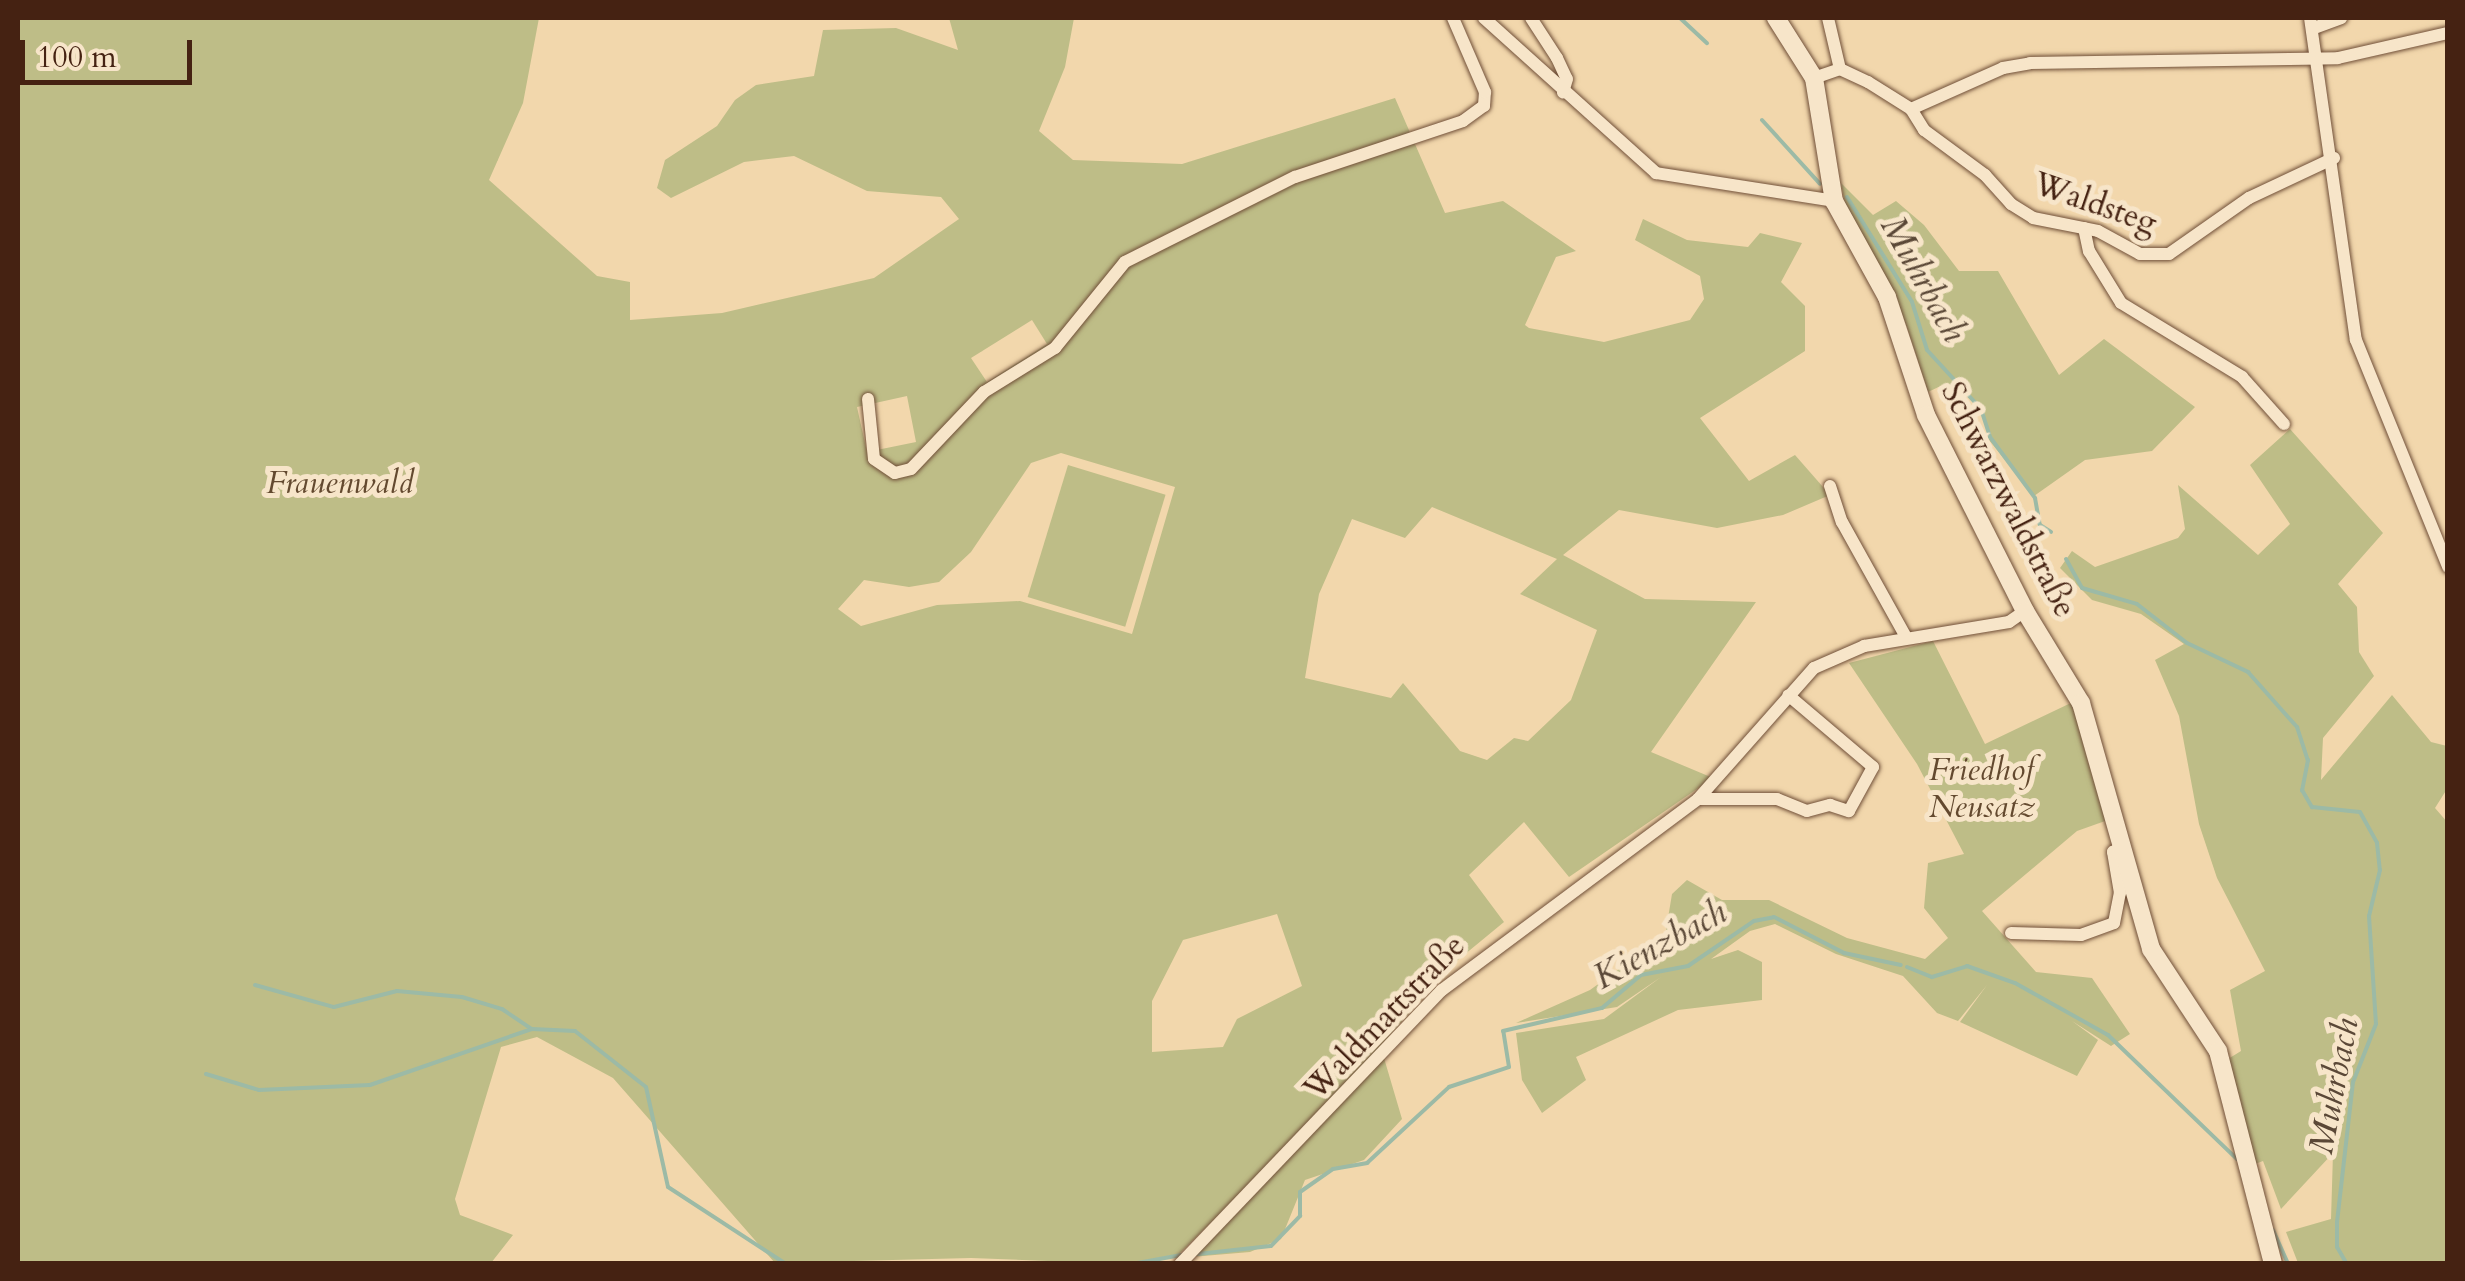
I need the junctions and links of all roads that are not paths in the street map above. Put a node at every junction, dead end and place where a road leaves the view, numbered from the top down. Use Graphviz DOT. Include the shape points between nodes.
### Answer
graph roads {
  1 [pos="1453,18"];
  2 [pos="1484,18"];
  3 [pos="1531,18"];
  4 [pos="1776,18"];
  5 [pos="1828,18"];
  6 [pos="2341,18"];
  7 [pos="2312,23"];
  8 [pos="2448,33"];
  9 [pos="2321,59"];
  10 [pos="1840,69"];
  11 [pos="1814,78"];
  12 [pos="1563,92"];
  13 [pos="1911,109"];
  14 [pos="2334,158"];
  15 [pos="1834,201"];
  16 [pos="2084,228"];
  17 [pos="868,399"];
  18 [pos="2284,424"];
  19 [pos="1830,486"];
  20 [pos="2448,567"];
  21 [pos="2025,611"];
  22 [pos="1906,638"];
  23 [pos="1788,695"];
  24 [pos="1698,799"];
  25 [pos="2121,847"];
  26 [pos="2011,933"];
  27 [pos="2272,1262"];
  28 [pos="1180,1264"];
  1 -- 17 [label="street" via="1485,92 1484,106 1463,121 1295,177 1125,262 1055,348 984,392 911,470 895,473 874,460"];
  2 -- 12 [label="street"];
  3 -- 12 [label="street" via="1567,79"];
  4 -- 11 [label="main road, Schwarzwaldstraße"];
  5 -- 10 [label="street"];
  6 -- 7 [label="street"];
  7 -- 9 [label="street"];
  8 -- 9 [label="street"];
  9 -- 13 [label="street" via="2030,63 2003,68"];
  9 -- 14 [label="street"];
  10 -- 11 [label="street"];
  10 -- 13 [label="street, Waldsteg"];
  11 -- 15 [label="main road, Schwarzwaldstraße"];
  12 -- 15 [label="street" via="1666,177"];
  13 -- 16 [label="street, Waldsteg" via="1924,130 1985,175 2011,204 2034,218"];
  14 -- 16 [label="street, Waldsteg" via="2249,198 2169,254 2140,254"];
  14 -- 20 [label="street" via="2350,315"];
  15 -- 21 [label="main road, Schwarzwaldstraße" via="1887,297 1926,416"];
  16 -- 18 [label="street" via="2089,251 2121,303 2242,377"];
  19 -- 22 [label="street" via="1842,522"];
  21 -- 22 [label="street, Waldmattstraße" via="2010,622"];
  21 -- 25 [label="main road, Schwarzwaldstraße" via="2082,703"];
  22 -- 23 [label="street, Waldmattstraße" via="1835,657"];
  23 -- 24 [label="street, Waldmattstraße"];
  23 -- 24 [label="street" via="1873,767 1848,810"];
  24 -- 28 [label="street, Waldmattstraße" via="1442,990"];
  25 -- 26 [label="street, Schwarzwaldstraße" via="2112,852 2120,893 2114,923 2081,935"];
  25 -- 27 [label="main road, Schwarzwaldstraße" via="2151,949 2218,1051"];
}
